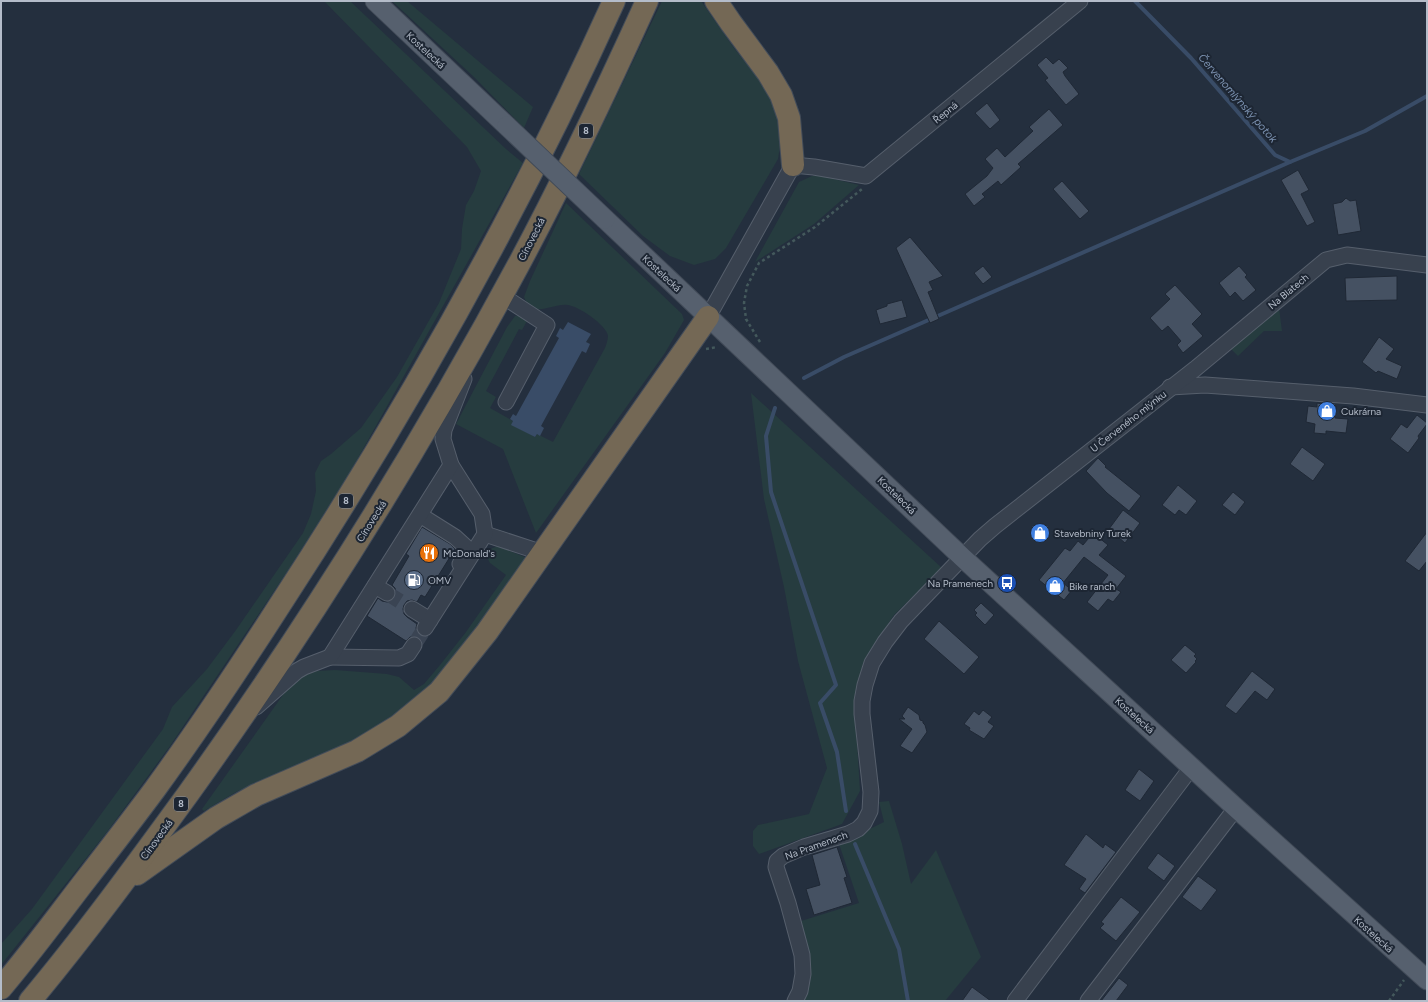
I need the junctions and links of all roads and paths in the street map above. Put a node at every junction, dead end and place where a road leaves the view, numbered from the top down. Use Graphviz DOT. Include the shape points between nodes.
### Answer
graph roads {
  1 [pos="375,1"];
  2 [pos="606,1"];
  3 [pos="614,1"];
  4 [pos="647,1"];
  5 [pos="716,1"];
  6 [pos="1080,1"];
  7 [pos="602,29"];
  8 [pos="793,165"];
  9 [pos="866,176"];
  10 [pos="1427,265"];
  11 [pos="501,296"];
  12 [pos="708,317"];
  13 [pos="483,328"];
  14 [pos="756,337"];
  15 [pos="1170,387"];
  16 [pos="506,402"];
  17 [pos="1427,405"];
  18 [pos="451,465"];
  19 [pos="420,515"];
  20 [pos="485,534"];
  21 [pos="543,553"];
  22 [pos="962,557"];
  23 [pos="440,603"];
  24 [pos="412,609"];
  25 [pos="414,645"];
  26 [pos="330,658"];
  27 [pos="238,724"];
  28 [pos="1192,768"];
  29 [pos="1236,808"];
  30 [pos="123,884"];
  31 [pos="1420,975"];
  32 [pos="1,988"];
  33 [pos="30,1001"];
  34 [pos="795,1001"];
  35 [pos="1015,1001"];
  36 [pos="1088,1001"];
  37 [pos="1389,1001"];
  1 -- 12 [label="main road, Kostelecká, bridge"];
  2 -- 7 [label="highway"];
  3 -- 7 [label="highway, 8"];
  4 -- 11 [label="highway, Cínovecká / 8" via="577,151"];
  5 -- 8 [label="highway" via="781,95 789,118"];
  6 -- 9 [label="street, Řepná"];
  7 -- 32 [label="highway, 8" via="488,256 403,409 356,487 230,683 155,789"];
  8 -- 9 [label="street"];
  8 -- 12 [label="street"];
  9 -- 14 [label="path" via="865,186 815,226 759,263 747,286 744,303 746,319"];
  10 -- 15 [label="street, Na Blatech" via="1347,255 1326,260"];
  11 -- 13 [label="highway, Cínovecká / 8"];
  11 -- 16 [label="street" via="548,325"];
  12 -- 21 [label="highway"];
  12 -- 22 [label="main road, Kostelecká"];
  13 -- 18 [label="street" via="444,430"];
  13 -- 27 [label="highway, Cínovecká / 8" via="421,439 335,579"];
  15 -- 17 [label="street, U Červeného mlýnku" via="1260,389"];
  15 -- 22 [label="street, U Červeného mlýnku" via="995,526 985,542"];
  18 -- 19 [label="street"];
  18 -- 20 [label="street" via="482,514"];
  19 -- 23 [label="street" via="455,537 467,548 465,556 442,594"];
  19 -- 26 [label="street" via="381,590"];
  20 -- 21 [label="street"];
  20 -- 23 [label="street"];
  21 -- 30 [label="highway" via="487,632 439,692 398,726 356,751 256,795 216,818"];
  22 -- 28 [label="main road, Kostelecká"];
  22 -- 34 [label="street, Na Pramenech" via="901,621 872,663 862,701 871,792 870,811 864,823 848,834 804,847 777,861 776,867 802,955 803,974"];
  23 -- 24 [label="street" via="427,624"];
  25 -- 26 [label="street" via="408,654 399,658"];
  26 -- 27 [label="street" via="304,667 291,676"];
  27 -- 30 [label="highway, Cínovecká / 8"];
  28 -- 29 [label="main road, Kostelecká"];
  28 -- 35 [label="street"];
  29 -- 31 [label="main road, Kostelecká"];
  29 -- 36 [label="street"];
  30 -- 33 [label="highway, Cínovecká / 8"];
  31 -- 37 [label="path"];
}
